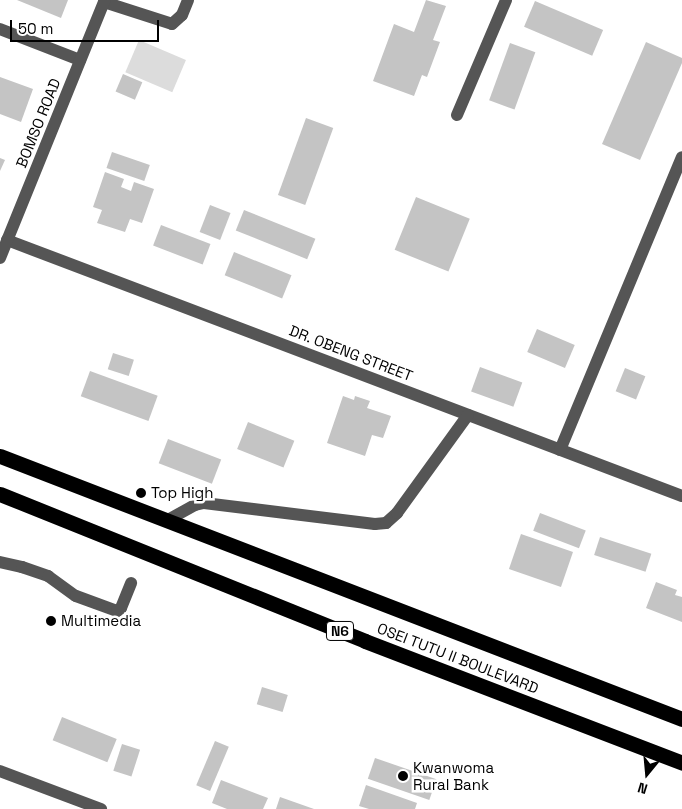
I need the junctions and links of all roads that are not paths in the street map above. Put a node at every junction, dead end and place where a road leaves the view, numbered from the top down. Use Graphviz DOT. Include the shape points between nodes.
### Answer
graph roads {
  1 [pos="188,0"];
  2 [pos="506,0"];
  3 [pos="105,1"];
  4 [pos="0,29"];
  5 [pos="80,60"];
  6 [pos="457,115"];
  7 [pos="682,157"];
  8 [pos="8,240"];
  9 [pos="0,258"];
  10 [pos="468,415"];
  11 [pos="560,450"];
  12 [pos="0,456"];
  13 [pos="0,494"];
  14 [pos="682,496"];
  15 [pos="166,521"];
  16 [pos="0,562"];
  17 [pos="131,583"];
  18 [pos="682,719"];
  19 [pos="682,763"];
  20 [pos="0,771"];
  21 [pos="101,809"];
  1 -- 3 [label="street" via="182,15 172,24"];
  2 -- 6 [label="street"];
  3 -- 5 [label="street, BOMSO ROAD"];
  4 -- 5 [label="street"];
  5 -- 8 [label="street, BOMSO ROAD"];
  7 -- 11 [label="street"];
  8 -- 9 [label="street, BOMSO ROAD"];
  8 -- 10 [label="street, DR. OBENG STREET"];
  10 -- 11 [label="street, DR. OBENG STREET"];
  10 -- 15 [label="street" via="397,513 386,523 204,503"];
  11 -- 14 [label="street, DR. OBENG STREET"];
  12 -- 15 [label="highway, OSEI TUTU II BOULEVARD"];
  13 -- 19 [label="highway, OSEI TUTU II BOULEVARD / N6" via="365,641"];
  15 -- 18 [label="highway, OSEI TUTU II BOULEVARD"];
  16 -- 17 [label="street" via="48,576 76,596 117,611"];
  20 -- 21 [label="street"];
}
